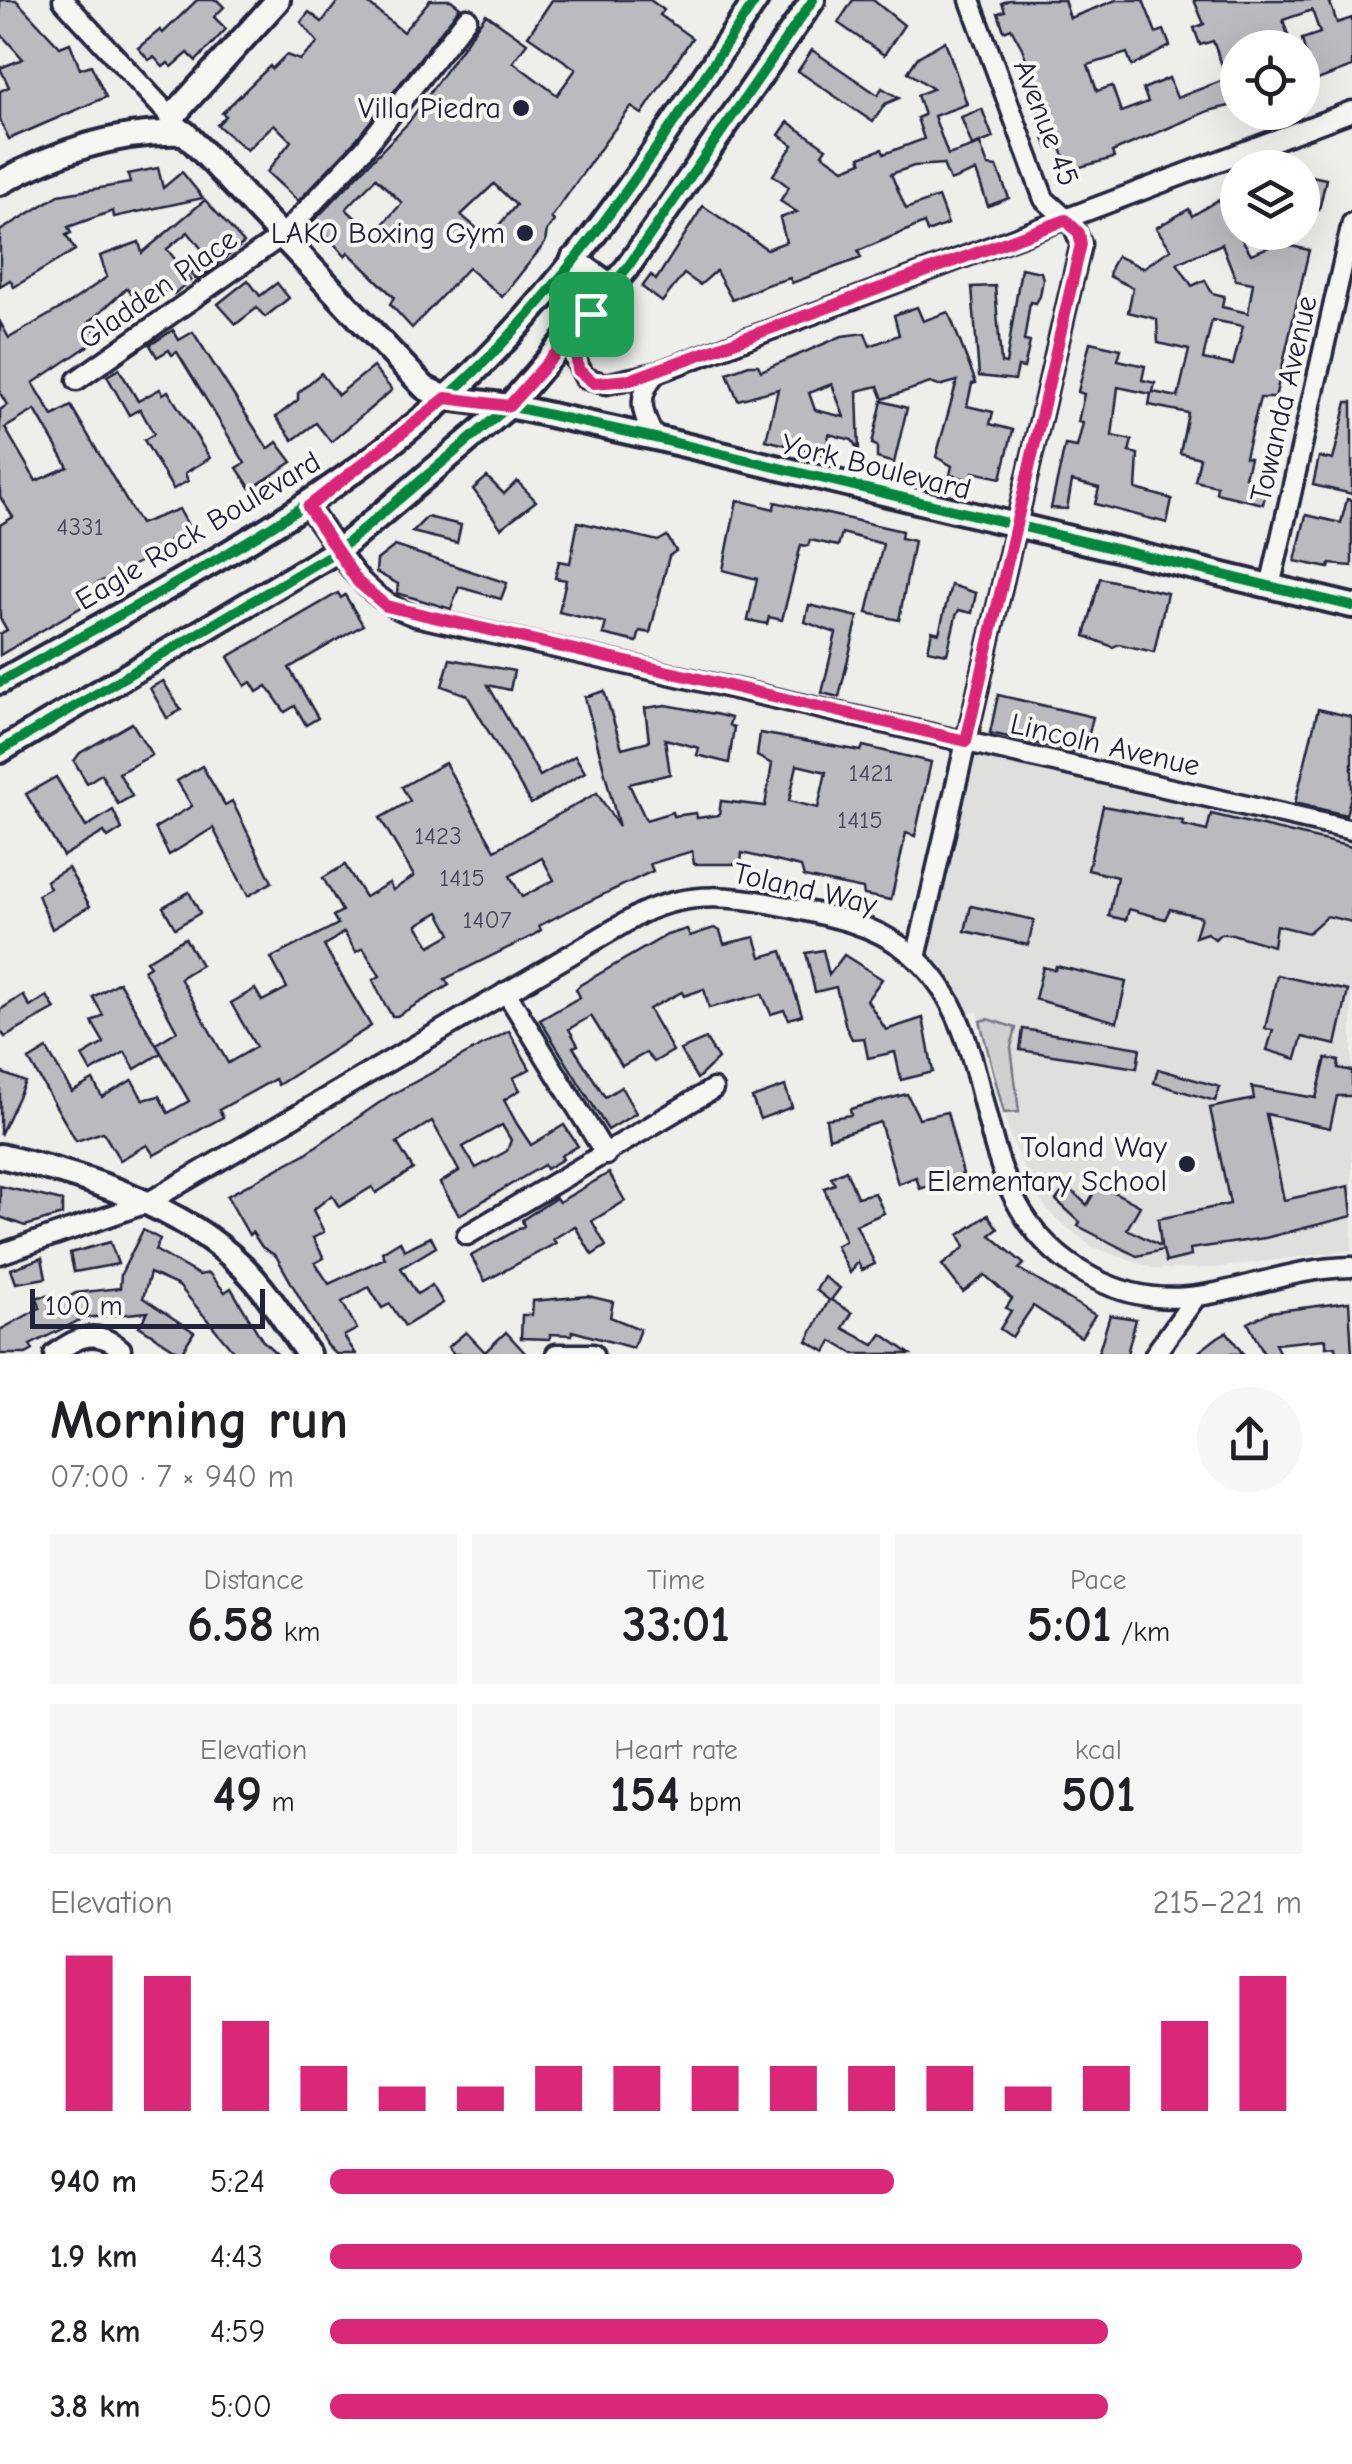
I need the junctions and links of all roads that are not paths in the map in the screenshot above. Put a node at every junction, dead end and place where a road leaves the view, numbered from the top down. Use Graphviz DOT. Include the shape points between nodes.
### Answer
graph roads {
  1 [pos="63,0"];
  2 [pos="278,0"];
  3 [pos="756,0"];
  4 [pos="813,0"];
  5 [pos="970,0"];
  6 [pos="467,18"];
  7 [pos="1352,111"];
  8 [pos="178,125"];
  9 [pos="0,183"];
  10 [pos="1066,220"];
  11 [pos="1352,223"];
  12 [pos="283,234"];
  13 [pos="573,259"];
  14 [pos="612,287"];
  15 [pos="591,314"];
  16 [pos="656,373"];
  17 [pos="77,380"];
  18 [pos="446,398"];
  19 [pos="509,406"];
  20 [pos="654,438"];
  21 [pos="308,507"];
  22 [pos="1016,527"];
  23 [pos="340,549"];
  24 [pos="1270,587"];
  25 [pos="1352,606"];
  26 [pos="0,682"];
  27 [pos="966,741"];
  28 [pos="0,751"];
  29 [pos="1352,830"];
  30 [pos="916,958"];
  31 [pos="506,992"];
  32 [pos="713,1089"];
  33 [pos="606,1154"];
  34 [pos="0,1156"];
  35 [pos="147,1203"];
  36 [pos="468,1235"];
  37 [pos="0,1254"];
  38 [pos="1352,1267"];
  39 [pos="1194,1301"];
  40 [pos="120,1349"];
  41 [pos="54,1354"];
  42 [pos="308,1354"];
  43 [pos="556,1354"];
  44 [pos="593,1354"];
  45 [pos="1155,1354"];
  1 -- 8 [label="street"];
  2 -- 8 [label="main road"];
  3 -- 13 [label="main road, Eagle Rock Boulevard"];
  4 -- 14 [label="main road"];
  5 -- 10 [label="street, Avenue 45" via="1044,199"];
  6 -- 12 [label="street, Gladden Place" via="364,150"];
  7 -- 10 [label="street"];
  8 -- 9 [label="main road" via="58,155"];
  8 -- 12 [label="main road, York Boulevard"];
  10 -- 16 [label="street"];
  10 -- 22 [label="street, Avenue 45" via="1081,244"];
  11 -- 24 [label="street, Towanda Avenue"];
  12 -- 17 [label="street, Gladden Place"];
  12 -- 18 [label="main road, York Boulevard" via="425,388"];
  13 -- 14 [label="main road"];
  13 -- 18 [label="main road, Eagle Rock Boulevard"];
  14 -- 15 [label="main road"];
  15 -- 16 [label="street" via="575,343 574,358 585,378 606,384"];
  15 -- 19 [label="main road"];
  16 -- 20 [label="street" via="641,406"];
  18 -- 19 [label="main road, York Boulevard"];
  18 -- 21 [label="main road, Eagle Rock Boulevard"];
  19 -- 20 [label="main road, York Boulevard"];
  19 -- 23 [label="main road"];
  20 -- 22 [label="main road, York Boulevard"];
  21 -- 23 [label="street, Lincoln Avenue"];
  21 -- 26 [label="main road, Eagle Rock Boulevard"];
  22 -- 24 [label="main road, York Boulevard"];
  22 -- 27 [label="street, Avenue 45"];
  23 -- 27 [label="street, Lincoln Avenue" via="358,582 386,606 415,616"];
  23 -- 28 [label="main road"];
  24 -- 25 [label="main road, York Boulevard"];
  27 -- 29 [label="street, Lincoln Avenue"];
  27 -- 30 [label="street, Avenue 45"];
  30 -- 31 [label="street, Toland Way" via="848,921 738,898 688,898 650,910"];
  30 -- 39 [label="street, Toland Way" via="964,1032 1008,1191 1044,1242 1109,1285"];
  31 -- 33 [label="street"];
  31 -- 35 [label="street, Toland Way"];
  32 -- 33 [label="street"];
  33 -- 36 [label="street"];
  34 -- 35 [label="main road"];
  35 -- 37 [label="street, Toland Way"];
  35 -- 42 [label="main road" via="243,1267"];
  38 -- 39 [label="street, Toland Way" via="1294,1272"];
  39 -- 45 [label="street"];
  40 -- 41 [label="street" via="106,1337 82,1336"];
  43 -- 44 [label="street"];
}
